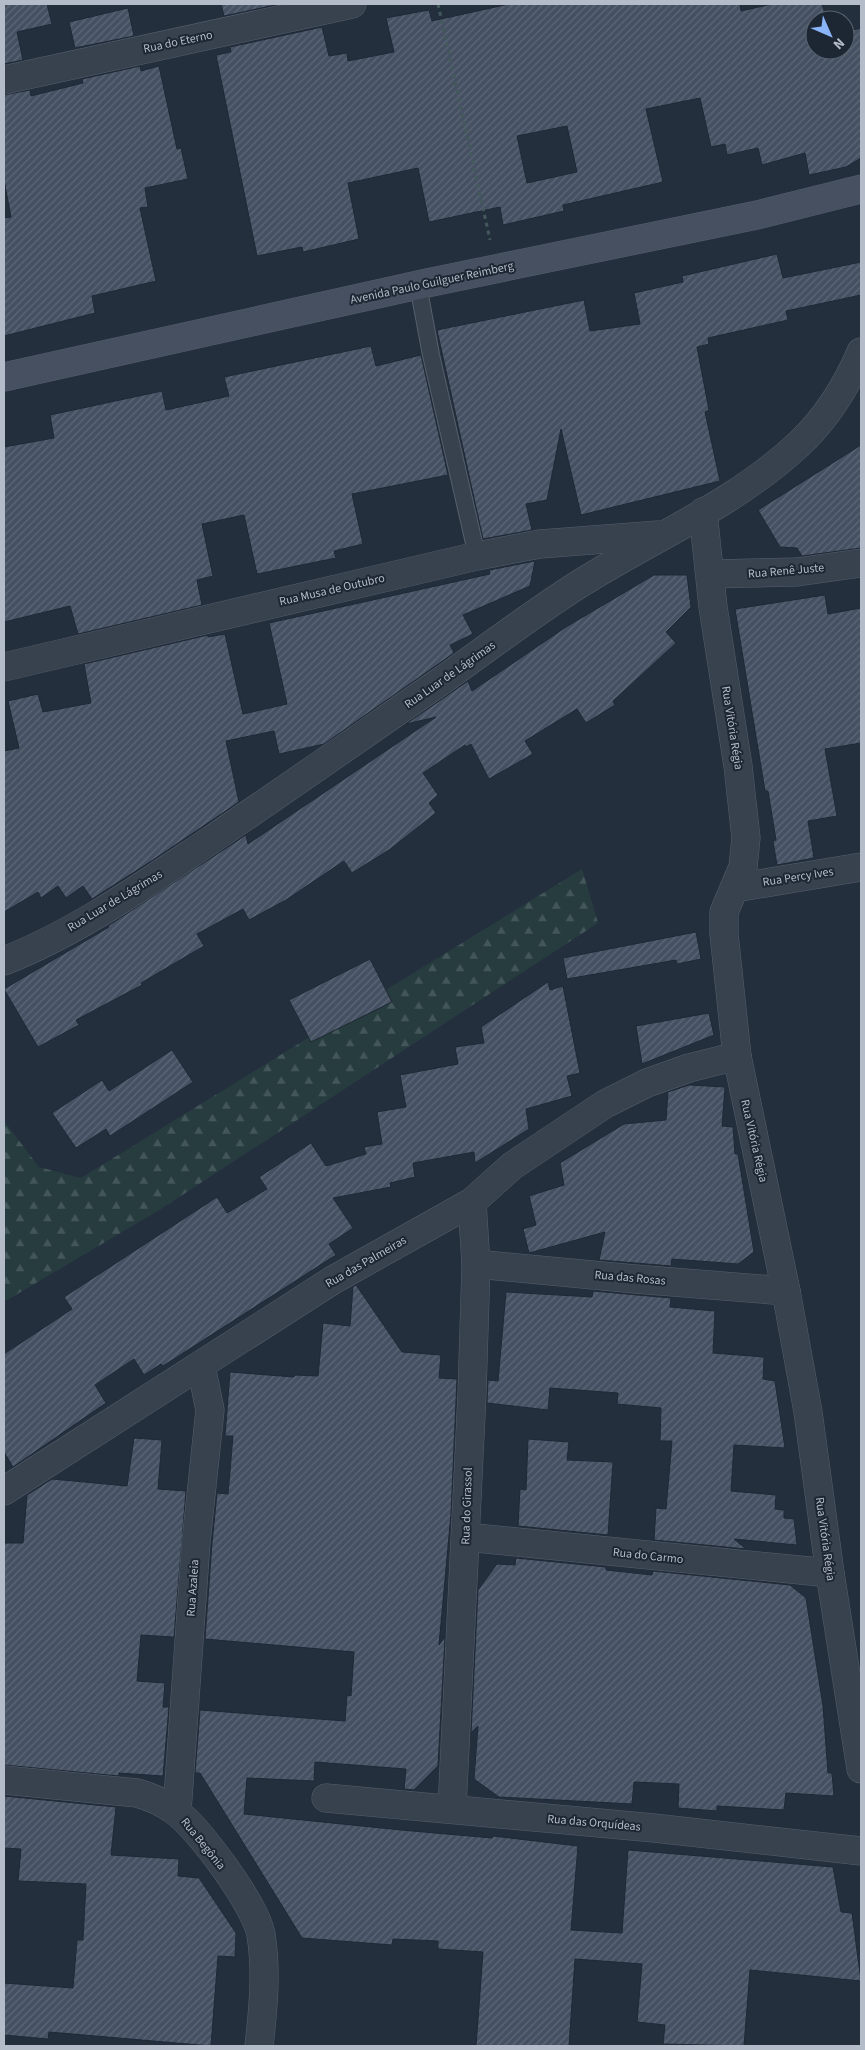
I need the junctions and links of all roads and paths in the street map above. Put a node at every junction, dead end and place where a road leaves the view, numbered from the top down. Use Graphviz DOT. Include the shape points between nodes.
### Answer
graph roads {
  1 [pos="352,4"];
  2 [pos="438,4"];
  3 [pos="4,80"];
  4 [pos="861,190"];
  5 [pos="496,269"];
  6 [pos="418,285"];
  7 [pos="861,352"];
  8 [pos="4,377"];
  9 [pos="703,512"];
  10 [pos="664,534"];
  11 [pos="477,556"];
  12 [pos="861,563"];
  13 [pos="711,574"];
  14 [pos="4,668"];
  15 [pos="861,867"];
  16 [pos="735,888"];
  17 [pos="4,961"];
  18 [pos="737,1056"];
  19 [pos="472,1202"];
  20 [pos="476,1264"];
  21 [pos="786,1291"];
  22 [pos="201,1366"];
  23 [pos="4,1491"];
  24 [pos="466,1537"];
  25 [pos="830,1573"];
  26 [pos="861,1769"];
  27 [pos="4,1780"];
  28 [pos="326,1798"];
  29 [pos="452,1809"];
  30 [pos="177,1812"];
  31 [pos="861,1851"];
  32 [pos="259,2046"];
  1 -- 3 [label="street, Rua do Eterno"];
  2 -- 5 [label="path"];
  4 -- 5 [label="main road, Avenida Paulo Guilguer Reimberg"];
  5 -- 6 [label="main road, Avenida Paulo Guilguer Reimberg"];
  6 -- 8 [label="main road, Avenida Paulo Guilguer Reimberg"];
  6 -- 11 [label="lane"];
  7 -- 9 [label="street, Rua Luar de Lágrimas" via="830,410 800,444 768,470"];
  9 -- 10 [label="street, Rua Luar de Lágrimas"];
  9 -- 13 [label="street, Rua Vitória Régia"];
  10 -- 11 [label="street, Rua Musa de Outubro" via="540,544"];
  10 -- 17 [label="street, Rua Luar de Lágrimas" via="571,590 326,762 108,908"];
  11 -- 14 [label="street, Rua Musa de Outubro"];
  12 -- 13 [label="street, Rua Renê Juste" via="797,572"];
  13 -- 16 [label="street, Rua Vitória Régia" via="746,838 743,867"];
  15 -- 16 [label="street, Rua Percy Ives"];
  16 -- 18 [label="street, Rua Vitória Régia" via="724,912 724,934"];
  18 -- 19 [label="street, Rua das Palmeiras" via="647,1083 605,1104 512,1166"];
  18 -- 21 [label="street, Rua Vitória Régia"];
  19 -- 20 [label="street, Rua do Girassol"];
  19 -- 22 [label="street, Rua das Palmeiras" via="334,1280"];
  20 -- 21 [label="street, Rua das Rosas"];
  20 -- 24 [label="street, Rua do Girassol"];
  21 -- 25 [label="street, Rua Vitória Régia" via="808,1412"];
  22 -- 23 [label="street, Rua das Palmeiras"];
  22 -- 30 [label="street, Rua Azaleia" via="210,1410 196,1542"];
  24 -- 25 [label="street, Rua do Carmo"];
  24 -- 29 [label="street, Rua do Girassol"];
  25 -- 26 [label="street, Rua Vitória Régia"];
  27 -- 30 [label="street, Rua Begônia" via="137,1792"];
  28 -- 29 [label="street, Rua das Orquídeas"];
  29 -- 31 [label="street, Rua das Orquídeas"];
  30 -- 32 [label="street, Rua Begônia" via="195,1830 254,1913 261,1934 263,1965"];
}
